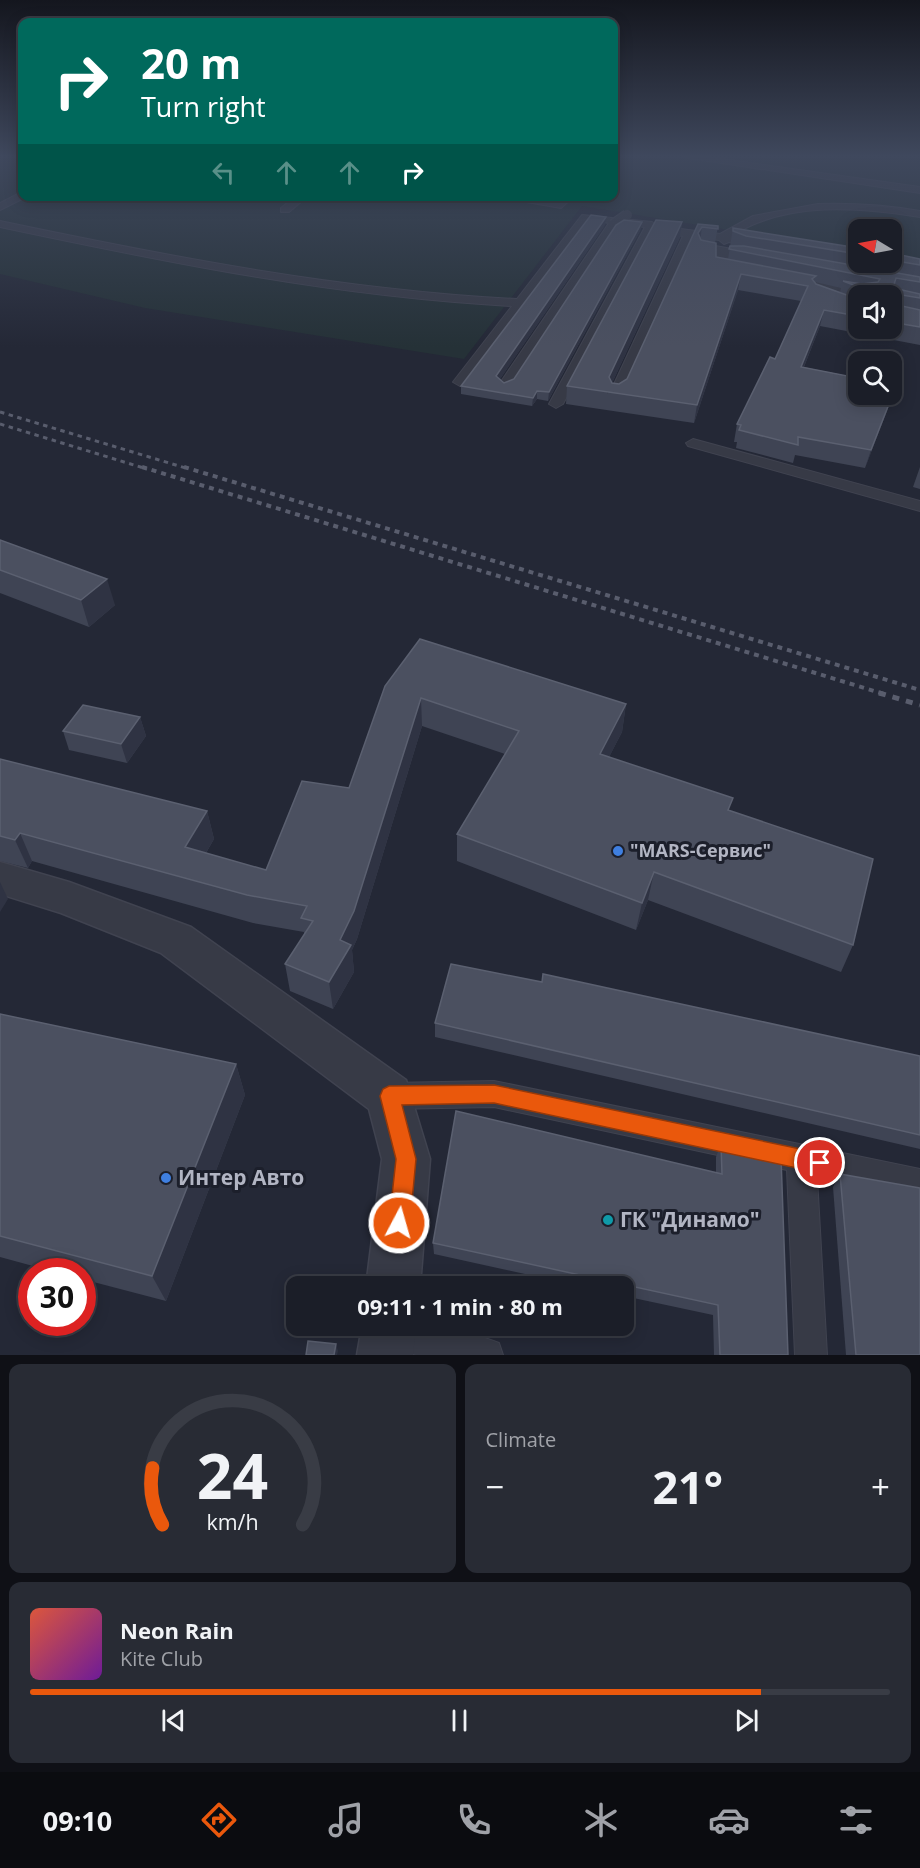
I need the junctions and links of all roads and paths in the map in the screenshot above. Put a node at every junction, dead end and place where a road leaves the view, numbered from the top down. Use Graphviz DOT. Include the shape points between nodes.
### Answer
graph roads {
  1 [pos="584,220"];
  2 [pos="613,220"];
  3 [pos="620,220"];
  4 [pos="656,220"];
  5 [pos="752,220"];
  6 [pos="0,224"];
  7 [pos="650,228"];
  8 [pos="690,232"];
  9 [pos="706,234"];
  10 [pos="724,236"];
  11 [pos="769,244"];
  12 [pos="686,247"];
  13 [pos="743,256"];
  14 [pos="718,268"];
  15 [pos="785,280"];
  16 [pos="818,286"];
  17 [pos="848,292"];
  18 [pos="520,303"];
  19 [pos="838,303"];
  20 [pos="460,382"];
  21 [pos="505,386"];
  22 [pos="616,395"];
  23 [pos="556,404"];
  24 [pos="693,443"];
  25 [pos="920,506"];
  26 [pos="0,878"];
  27 [pos="389,1096"];
  28 [pos="801,1159"];
  29 [pos="920,1184"];
  30 [pos="394,1276"];
  31 [pos="425,1336"];
  32 [pos="487,1355"];
  33 [pos="811,1355"];
  1 -- 18 [label="lane"];
  2 -- 7 [label="lane" via="652,225"];
  3 -- 21 [label="lane, bridge"];
  4 -- 9 [label="lane, bridge"];
  5 -- 10 [label="lane"];
  6 -- 18 [label="lane" via="320,287 445,301"];
  7 -- 8 [label="lane"];
  7 -- 23 [label="lane"];
  8 -- 9 [label="lane"];
  8 -- 12 [label="lane"];
  9 -- 10 [label="lane"];
  10 -- 11 [label="lane"];
  10 -- 14 [label="lane"];
  12 -- 13 [label="lane, bridge"];
  12 -- 22 [label="lane"];
  15 -- 16 [label="lane"];
  16 -- 17 [label="lane"];
  16 -- 19 [label="lane" via="816,294"];
  18 -- 20 [label="lane"];
  24 -- 25 [label="lane"];
  26 -- 27 [label="street" via="69,899 176,940"];
  27 -- 28 [label="lane" via="494,1094"];
  27 -- 30 [label="street" via="406,1159"];
  28 -- 29 [label="lane"];
  28 -- 33 [label="lane"];
  31 -- 32 [label="lane"];
}
